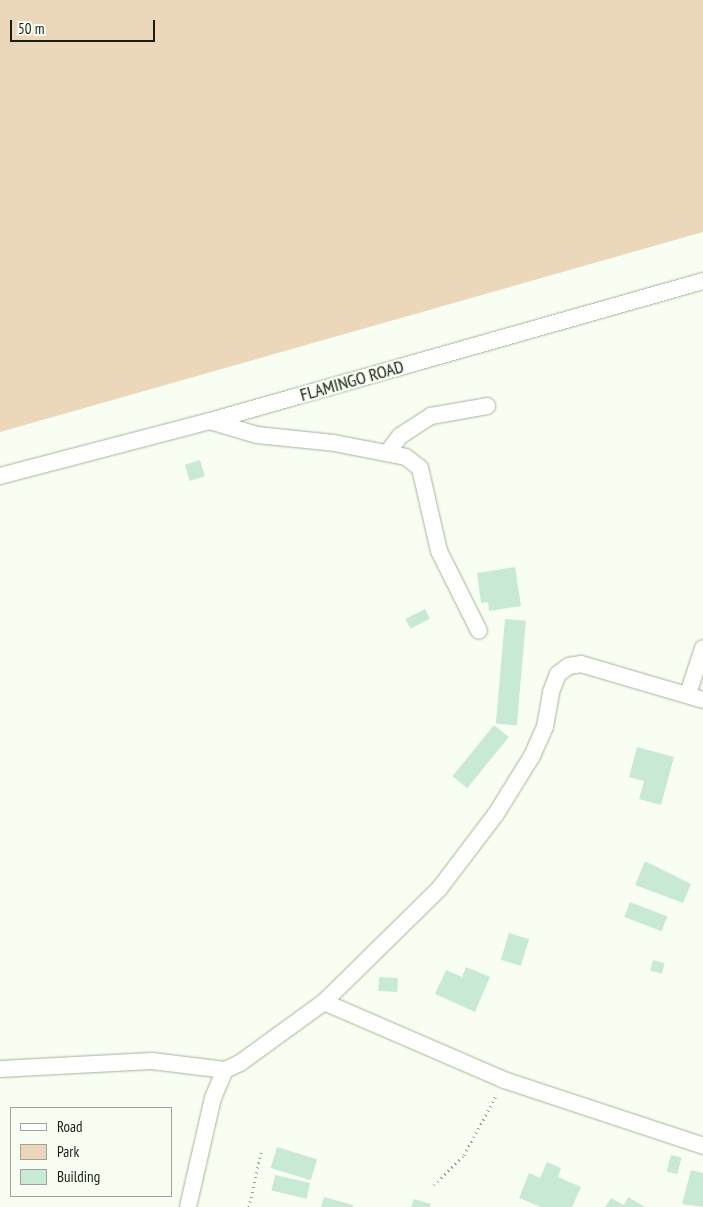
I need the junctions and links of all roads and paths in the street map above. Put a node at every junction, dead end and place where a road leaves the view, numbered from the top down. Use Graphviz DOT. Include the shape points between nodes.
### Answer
graph roads {
  1 [pos="703,281"];
  2 [pos="487,406"];
  3 [pos="210,421"];
  4 [pos="388,452"];
  5 [pos="0,476"];
  6 [pos="479,631"];
  7 [pos="703,648"];
  8 [pos="695,697"];
  9 [pos="324,1002"];
  10 [pos="0,1069"];
  11 [pos="224,1070"];
  12 [pos="504,1080"];
  13 [pos="703,1146"];
  14 [pos="261,1152"];
  15 [pos="434,1185"];
  16 [pos="188,1207"];
  17 [pos="249,1207"];
  1 -- 3 [label="street, FLAMINGO ROAD"];
  2 -- 4 [label="street" via="431,416 406,430"];
  3 -- 4 [label="street" via="257,435"];
  3 -- 5 [label="street, FLAMINGO ROAD"];
  4 -- 6 [label="street" via="406,457 420,468 439,551"];
  7 -- 8 [label="street"];
  8 -- 9 [label="street" via="581,664 569,666 558,674 551,692 545,727 536,748 496,814 439,889"];
  9 -- 11 [label="street" via="259,1050"];
  9 -- 12 [label="street"];
  10 -- 11 [label="street" via="152,1061"];
  11 -- 16 [label="street" via="213,1098"];
  12 -- 13 [label="street"];
  12 -- 15 [label="path" via="464,1155"];
  14 -- 17 [label="path"];
}
